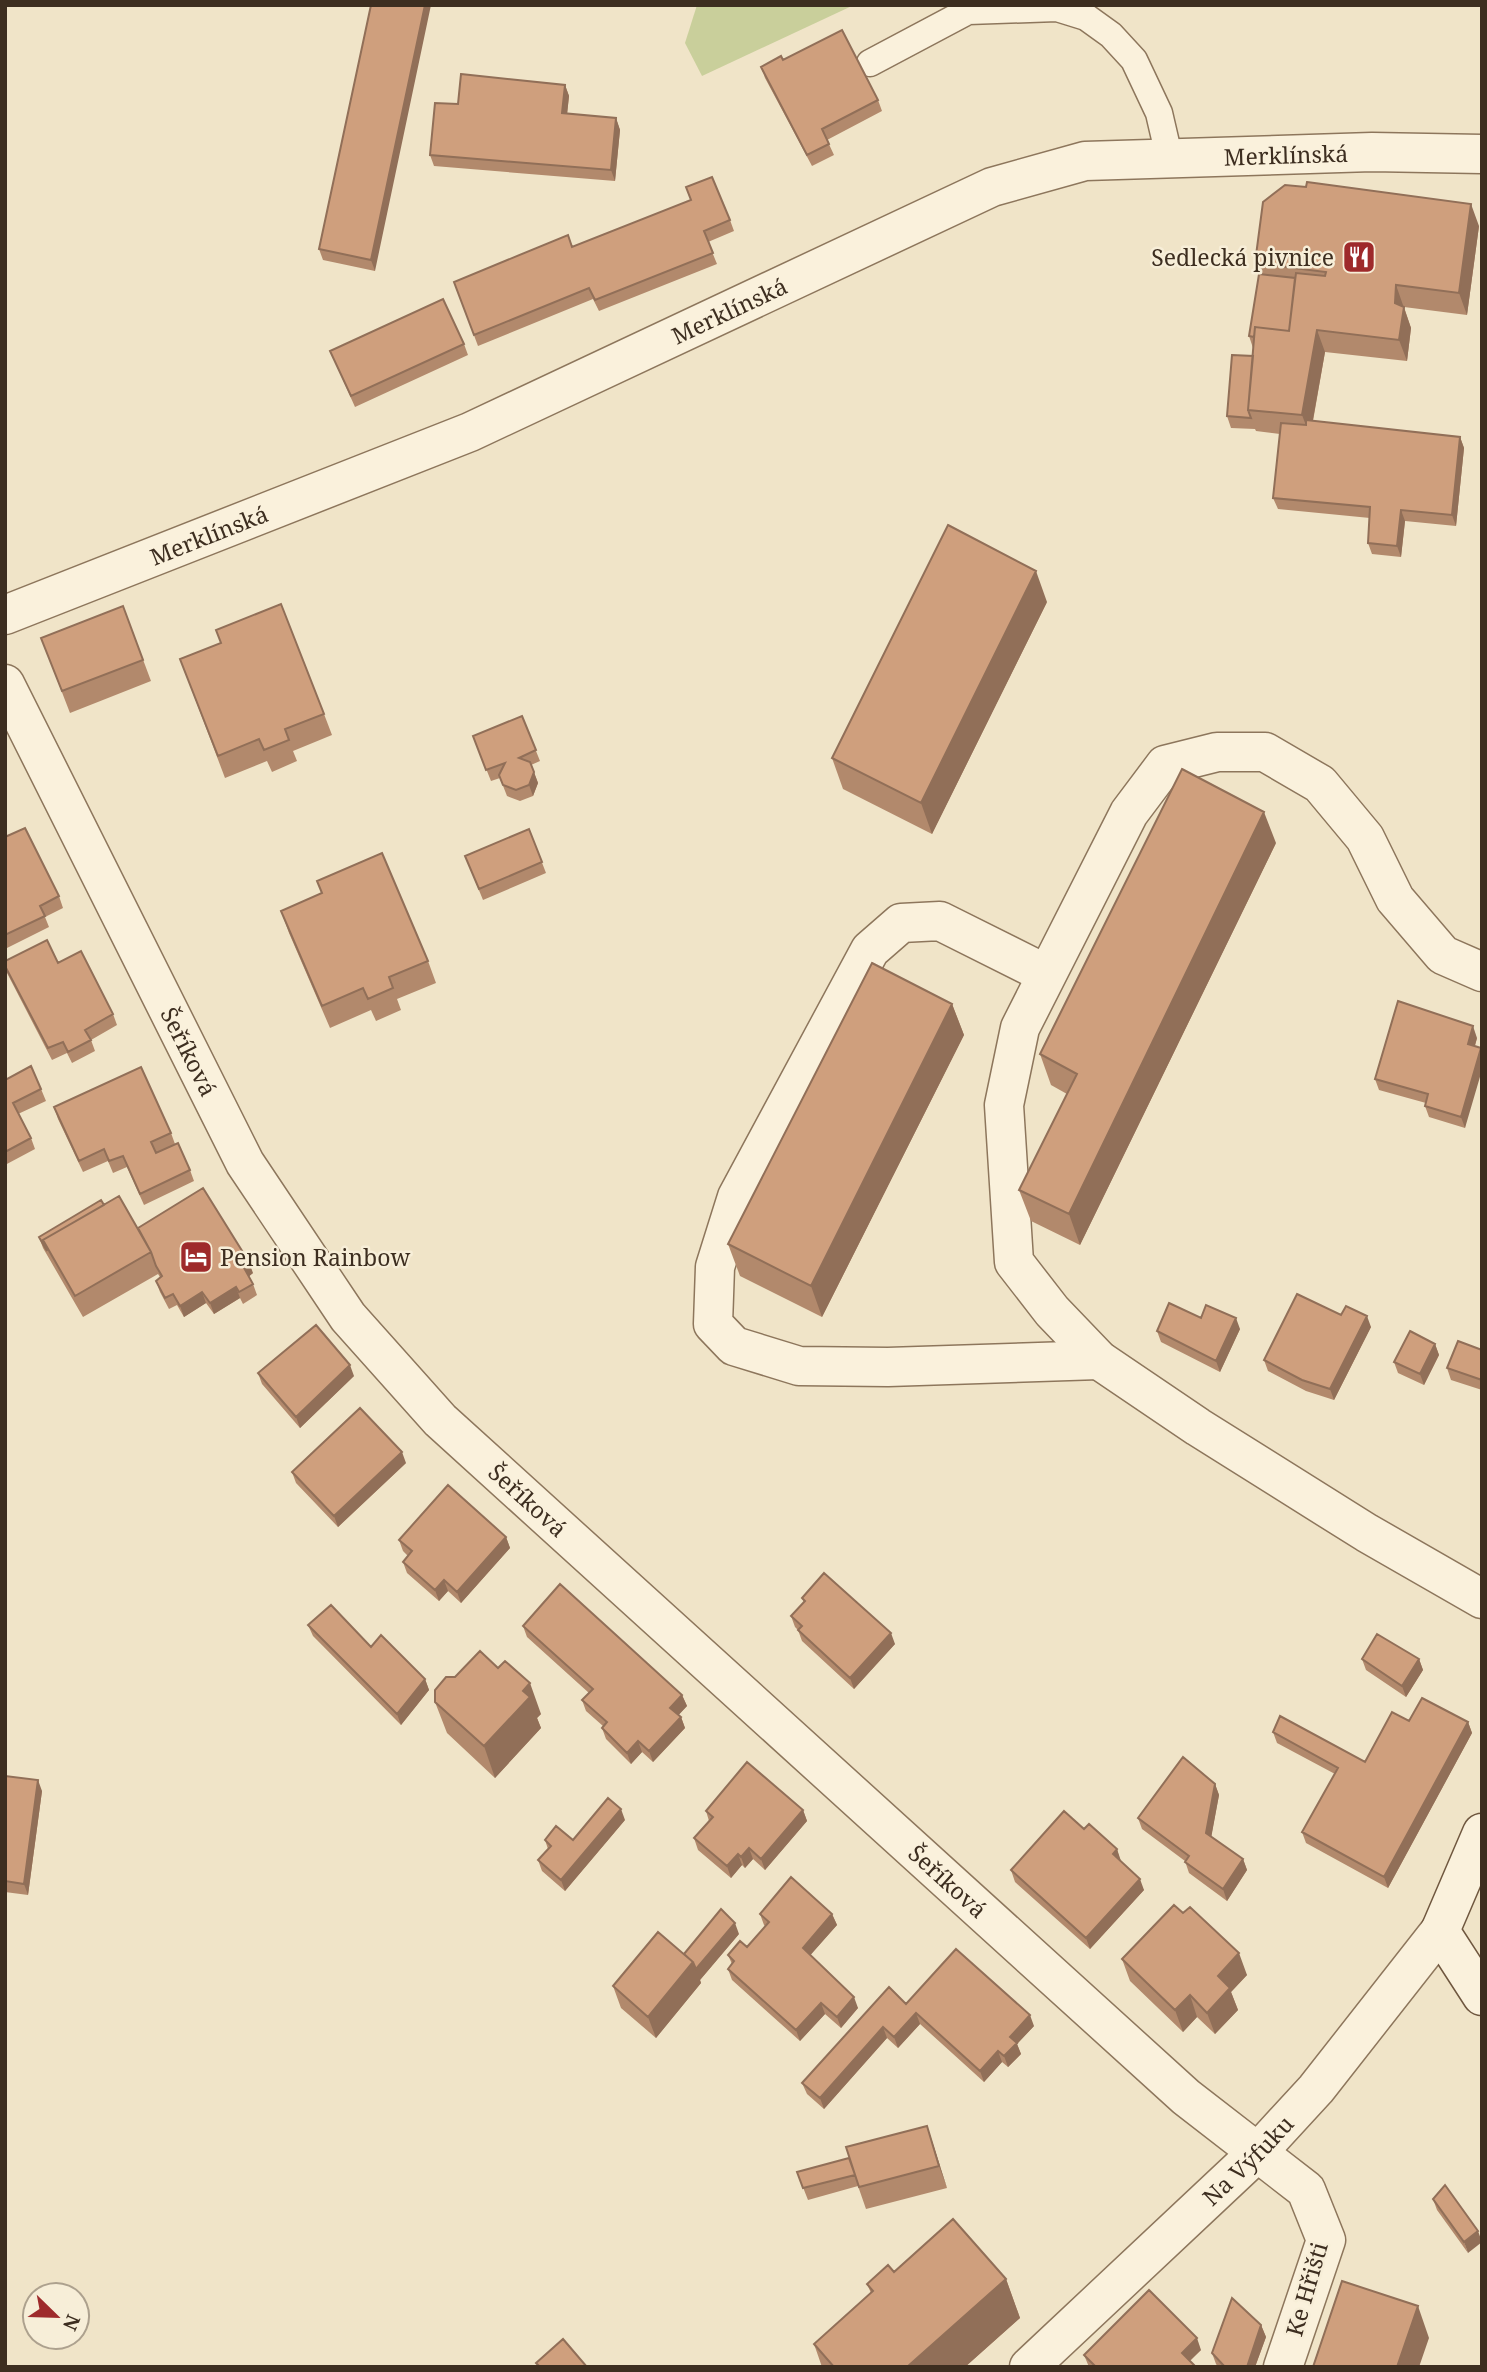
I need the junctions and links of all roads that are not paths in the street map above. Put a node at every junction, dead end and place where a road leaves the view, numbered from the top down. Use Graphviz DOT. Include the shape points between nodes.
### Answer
graph roads {
  1 [pos="870,63"];
  2 [pos="1482,154"];
  3 [pos="1169,156"];
  4 [pos="5,615"];
  5 [pos="5,684"];
  6 [pos="1482,972"];
  7 [pos="1046,974"];
  8 [pos="1099,1360"];
  9 [pos="1482,1599"];
  10 [pos="1482,1833"];
  11 [pos="1440,1931"];
  12 [pos="1482,1996"];
  13 [pos="1259,2151"];
  14 [pos="1029,2367"];
  15 [pos="1283,2367"];
  1 -- 3 [label="lane" via="968,11 1057,8 1086,17 1134,60 1159,113"];
  2 -- 3 [label="street, Merklínská"];
  3 -- 4 [label="street, Merklínská" via="1086,160 992,187 470,432"];
  5 -- 13 [label="street, Šeříková" via="245,1163 348,1317 440,1420 1186,2097"];
  6 -- 7 [label="street" via="1443,955 1395,899 1365,838 1320,784 1265,752 1217,752 1165,765 1129,813"];
  7 -- 8 [label="street" via="1020,1028 1004,1105 1014,1262"];
  7 -- 8 [label="street" via="940,921 901,923 870,950 737,1197 715,1267 713,1324 734,1346 799,1366"];
  8 -- 9 [label="street" via="1198,1427"];
  10 -- 11 [label="street"];
  11 -- 12 [label="street"];
  11 -- 13 [label="street, Na Výfuku" via="1316,2089"];
  13 -- 14 [label="street, Na Výfuku"];
  13 -- 15 [label="street, Ke Hřišti" via="1306,2190 1326,2240"];
}
